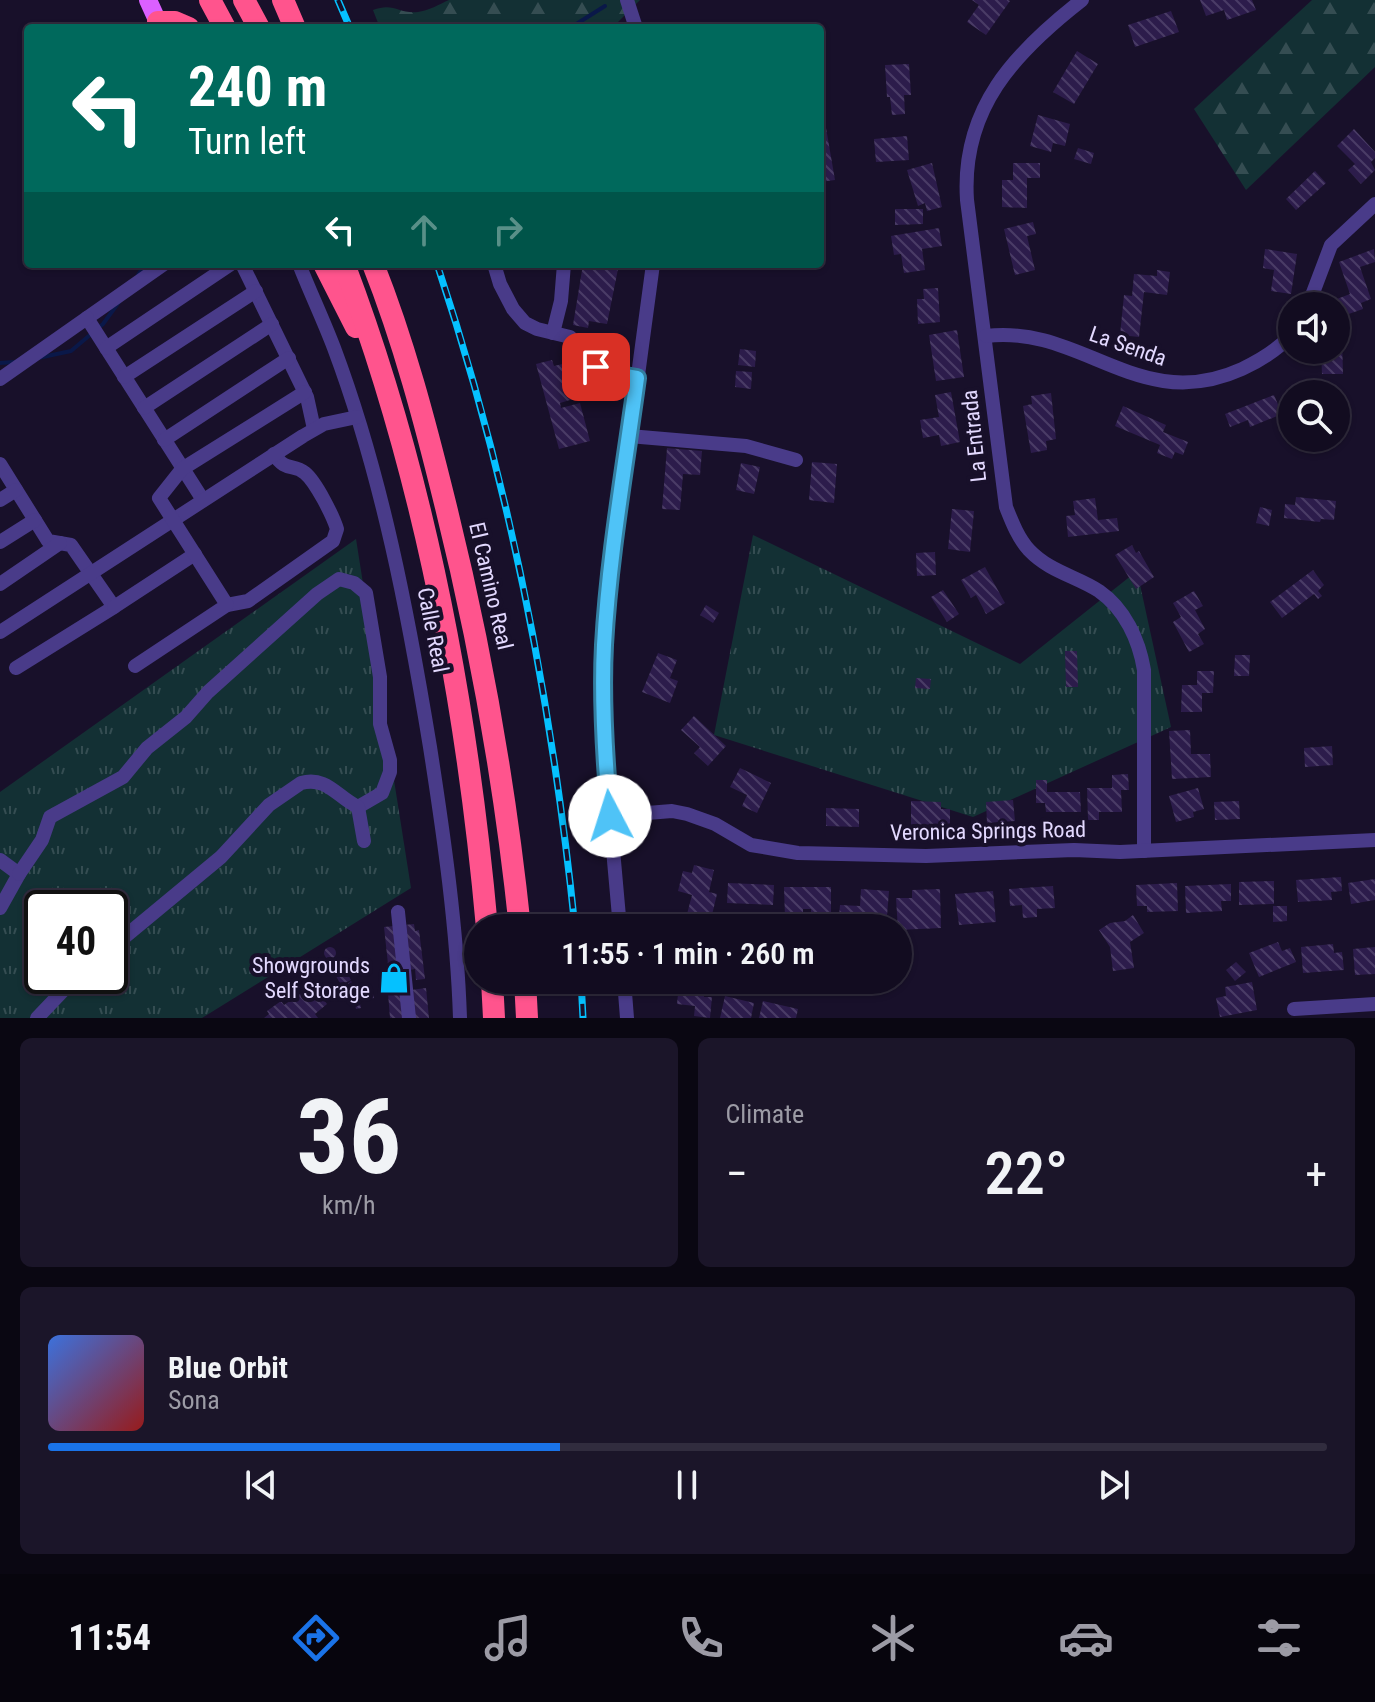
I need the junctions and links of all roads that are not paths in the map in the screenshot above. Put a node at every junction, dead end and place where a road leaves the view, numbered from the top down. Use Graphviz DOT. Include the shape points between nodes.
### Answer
graph roads {
  1 [pos="148,0"];
  2 [pos="210,0"];
  3 [pos="244,0"];
  4 [pos="283,0"];
  5 [pos="627,0"];
  6 [pos="1082,0"];
  7 [pos="160,24"];
  8 [pos="223,24"];
  9 [pos="257,24"];
  10 [pos="293,24"];
  11 [pos="635,24"];
  12 [pos="1375,204"];
  13 [pos="158,268"];
  14 [pos="225,268"];
  15 [pos="244,268"];
  16 [pos="301,268"];
  17 [pos="326,268"];
  18 [pos="345,268"];
  19 [pos="375,268"];
  20 [pos="383,268"];
  21 [pos="495,268"];
  22 [pos="564,268"];
  23 [pos="652,268"];
  24 [pos="256,291"];
  25 [pos="1313,292"];
  26 [pos="87,318"];
  27 [pos="396,321"];
  28 [pos="272,324"];
  29 [pos="553,333"];
  30 [pos="986,336"];
  31 [pos="106,348"];
  32 [pos="1278,349"];
  33 [pos="289,358"];
  34 [pos="124,377"];
  35 [pos="637,378"];
  36 [pos="0,379"];
  37 [pos="385,381"];
  38 [pos="305,392"];
  39 [pos="144,408"];
  40 [pos="357,417"];
  41 [pos="314,429"];
  42 [pos="629,436"];
  43 [pos="164,440"];
  44 [pos="274,454"];
  45 [pos="796,460"];
  46 [pos="0,464"];
  47 [pos="182,469"];
  48 [pos="16,490"];
  49 [pos="0,500"];
  50 [pos="203,500"];
  51 [pos="35,520"];
  52 [pos="173,520"];
  53 [pos="0,542"];
  54 [pos="60,543"];
  55 [pos="195,554"];
  56 [pos="91,573"];
  57 [pos="0,584"];
  58 [pos="227,605"];
  59 [pos="114,607"];
  60 [pos="0,632"];
  61 [pos="135,666"];
  62 [pos="16,668"];
  63 [pos="358,807"];
  64 [pos="610,816"];
  65 [pos="1375,840"];
  66 [pos="364,841"];
  67 [pos="1144,851"];
  68 [pos="0,860"];
  69 [pos="19,874"];
  70 [pos="0,908"];
  71 [pos="398,912"];
  72 [pos="485,914"];
  73 [pos="518,914"];
  74 [pos="619,914"];
  75 [pos="128,934"];
  76 [pos="60,994"];
  77 [pos="493,994"];
  78 [pos="526,994"];
  79 [pos="625,994"];
  80 [pos="1375,1004"];
  81 [pos="1294,1009"];
  82 [pos="37,1018"];
  83 [pos="409,1018"];
  84 [pos="460,1018"];
  85 [pos="494,1018"];
  86 [pos="527,1018"];
  87 [pos="627,1018"];
  1 -- 7 [label="main road"];
  2 -- 8 [label="highway"];
  3 -- 9 [label="highway"];
  4 -- 10 [label="highway"];
  5 -- 11 [label="street"];
  6 -- 30 [label="street, La Entrada" via="1002,77 971,138 967,200"];
  12 -- 25 [label="street" via="1331,245"];
  13 -- 26 [label="street"];
  14 -- 31 [label="street"];
  15 -- 24 [label="street"];
  16 -- 40 [label="street, Calle Real"];
  17 -- 37 [label="highway"];
  18 -- 37 [label="highway"];
  19 -- 27 [label="highway, El Camino Real"];
  20 -- 27 [label="highway"];
  21 -- 29 [label="street" via="525,323"];
  22 -- 29 [label="street"];
  23 -- 35 [label="street"];
  24 -- 28 [label="street"];
  24 -- 34 [label="street"];
  26 -- 31 [label="street"];
  26 -- 36 [label="street"];
  27 -- 73 [label="highway, El Camino Real" via="459,556 490,704"];
  28 -- 33 [label="street"];
  28 -- 39 [label="street"];
  29 -- 35 [label="street" via="570,337 602,372"];
  30 -- 32 [label="street, La Senda" via="1012,334 1175,384 1229,375"];
  30 -- 67 [label="street, La Entrada" via="1002,494 1013,525 1032,553 1116,606 1141,655"];
  31 -- 34 [label="street"];
  33 -- 38 [label="street"];
  33 -- 43 [label="street"];
  34 -- 39 [label="street"];
  35 -- 42 [label="street"];
  37 -- 72 [label="highway" via="447,643"];
  38 -- 41 [label="street"];
  38 -- 47 [label="street"];
  39 -- 43 [label="street"];
  40 -- 41 [label="street"];
  40 -- 84 [label="street, Calle Real" via="388,529 424,710 443,835"];
  41 -- 44 [label="street"];
  42 -- 45 [label="street" via="746,446"];
  42 -- 64 [label="street" via="604,648"];
  43 -- 47 [label="street"];
  44 -- 50 [label="street"];
  44 -- 58 [label="street" via="280,464 305,473 337,529 333,541 248,601"];
  46 -- 48 [label="street"];
  47 -- 50 [label="street"];
  47 -- 52 [label="street" via="159,498"];
  48 -- 49 [label="street"];
  48 -- 51 [label="street"];
  50 -- 52 [label="street"];
  51 -- 53 [label="street"];
  51 -- 54 [label="street" via="48,541"];
  52 -- 55 [label="street"];
  52 -- 56 [label="street"];
  54 -- 56 [label="street" via="71,545"];
  54 -- 57 [label="street"];
  55 -- 58 [label="street"];
  55 -- 59 [label="street"];
  56 -- 59 [label="street"];
  56 -- 60 [label="street"];
  58 -- 61 [label="street"];
  59 -- 62 [label="street"];
  63 -- 66 [label="street"];
  63 -- 69 [label="street" via="382,793 390,760 380,724 382,695 366,593 339,579 208,692 123,777 50,817"];
  63 -- 75 [label="street" via="319,782 291,788 221,857"];
  64 -- 67 [label="street, Veronica Springs Road" via="672,811 715,824 751,845 798,853"];
  64 -- 74 [label="street"];
  65 -- 67 [label="street, Veronica Springs Road"];
  68 -- 69 [label="street"];
  69 -- 70 [label="street"];
  71 -- 83 [label="street"];
  76 -- 82 [label="street"];
  77 -- 85 [label="highway"];
  78 -- 86 [label="highway"];
  79 -- 87 [label="street"];
  80 -- 81 [label="street"];
}
